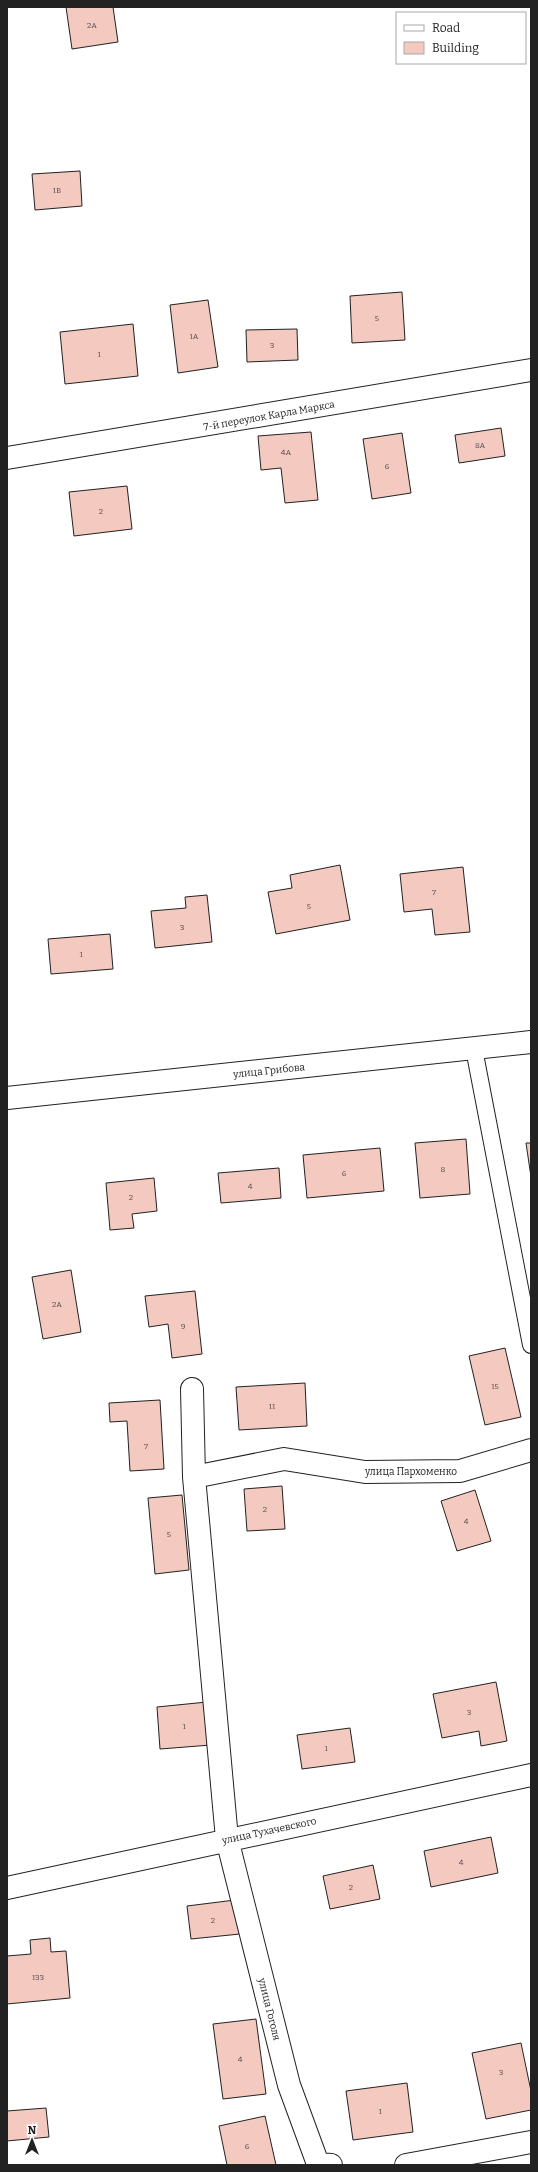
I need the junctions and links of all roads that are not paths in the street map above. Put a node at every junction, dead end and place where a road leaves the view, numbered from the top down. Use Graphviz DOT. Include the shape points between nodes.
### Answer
graph roads {
  1 [pos="531,370"];
  2 [pos="7,458"];
  3 [pos="531,1042"];
  4 [pos="474,1049"];
  5 [pos="7,1098"];
  6 [pos="531,1345"];
  7 [pos="192,1389"];
  8 [pos="531,1450"];
  9 [pos="194,1477"];
  10 [pos="531,1775"];
  11 [pos="228,1839"];
  12 [pos="7,1888"];
  13 [pos="531,2142"];
  14 [pos="331,2165"];
  15 [pos="406,2165"];
  1 -- 2 [label="street, 7-й переулок Карла Маркса"];
  3 -- 4 [label="street, улица Грибова"];
  4 -- 5 [label="street, улица Грибова"];
  4 -- 6 [label="lane"];
  7 -- 9 [label="street"];
  8 -- 9 [label="street, улица Пархоменко" via="460,1471 365,1472 284,1459"];
  9 -- 11 [label="street"];
  10 -- 11 [label="street, улица Тухачевского"];
  11 -- 12 [label="street, улица Тухачевского"];
  11 -- 14 [label="street, улица Гоголя" via="289,2085 318,2164"];
  13 -- 15 [label="street"];
}
